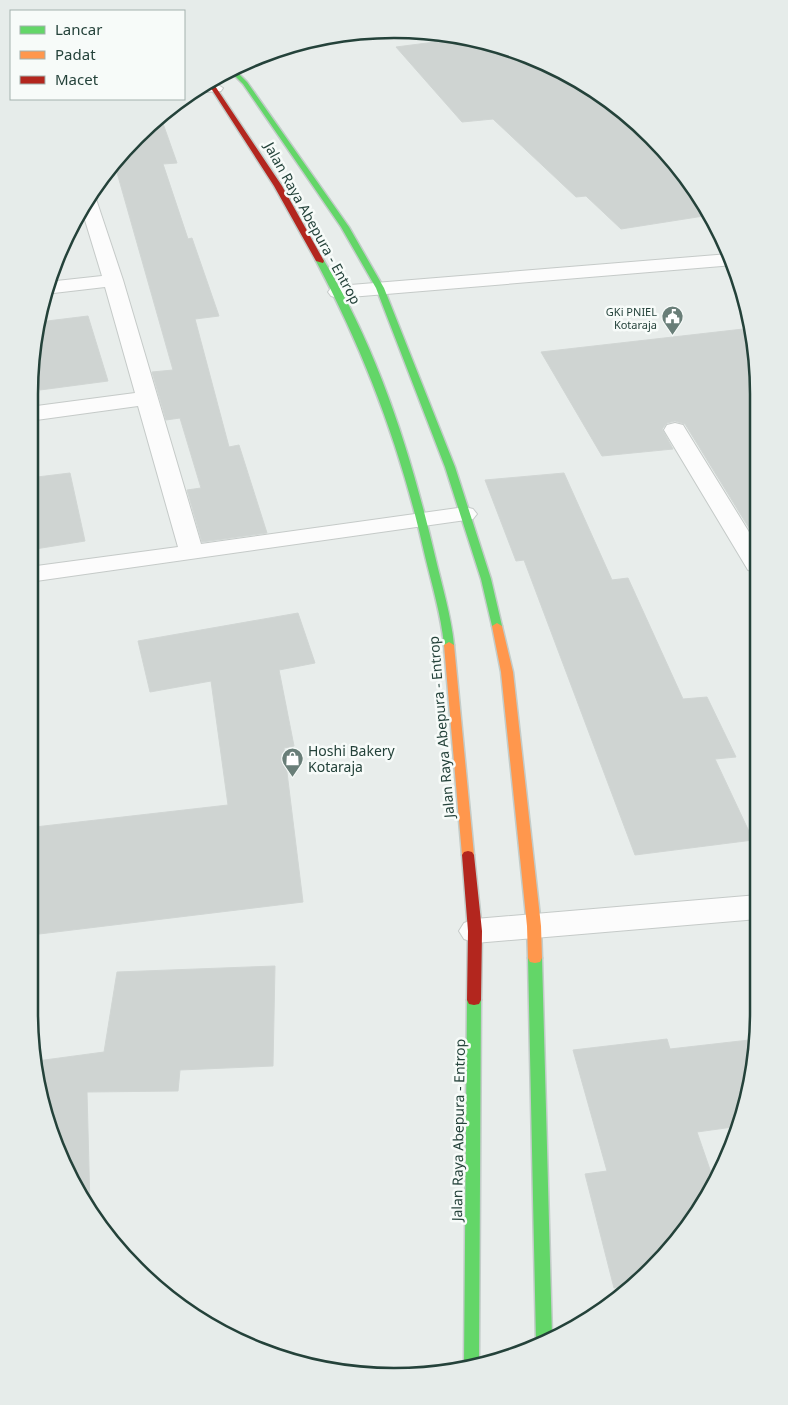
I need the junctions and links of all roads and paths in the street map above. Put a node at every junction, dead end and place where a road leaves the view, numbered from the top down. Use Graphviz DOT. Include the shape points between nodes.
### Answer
graph roads {
  1 [pos="236,74"];
  2 [pos="214,87"];
  3 [pos="90,208"];
  4 [pos="724,261"];
  5 [pos="113,280"];
  6 [pos="54,287"];
  7 [pos="380,288"];
  8 [pos="338,292"];
  9 [pos="147,398"];
  10 [pos="38,413"];
  11 [pos="675,430"];
  12 [pos="464,514"];
  13 [pos="423,521"];
  14 [pos="191,551"];
  15 [pos="750,553"];
  16 [pos="38,574"];
  17 [pos="750,908"];
  18 [pos="534,926"];
  19 [pos="475,930"];
  20 [pos="544,1334"];
  21 [pos="471,1359"];
  1 -- 7 [label="highway" via="346,228"];
  2 -- 8 [label="highway, Jalan Raya Abepura - Entrop" via="278,186"];
  3 -- 5 [label="street"];
  4 -- 7 [label="street"];
  5 -- 6 [label="street"];
  5 -- 9 [label="street"];
  7 -- 8 [label="street"];
  7 -- 12 [label="highway" via="450,467"];
  8 -- 13 [label="highway, Jalan Raya Abepura - Entrop" via="388,406"];
  9 -- 10 [label="street"];
  9 -- 14 [label="street"];
  11 -- 15 [label="street"];
  12 -- 13 [label="street"];
  12 -- 18 [label="highway" via="486,579 507,672"];
  13 -- 14 [label="street"];
  13 -- 19 [label="highway, Jalan Raya Abepura - Entrop" via="448,636"];
  14 -- 16 [label="street"];
  17 -- 18 [label="street"];
  18 -- 19 [label="street"];
  18 -- 20 [label="highway"];
  19 -- 21 [label="highway, Jalan Raya Abepura - Entrop"];
}
